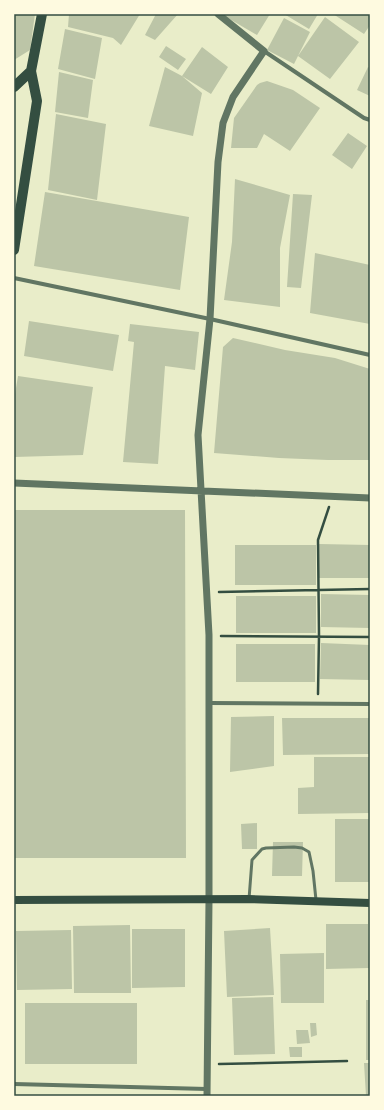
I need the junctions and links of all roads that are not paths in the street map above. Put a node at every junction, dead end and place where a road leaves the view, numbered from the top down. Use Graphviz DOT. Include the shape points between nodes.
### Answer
graph roads {
  1 [pos="42,14"];
  2 [pos="218,14"];
  3 [pos="264,51"];
  4 [pos="31,71"];
  5 [pos="14,87"];
  6 [pos="370,120"];
  7 [pos="14,250"];
  8 [pos="14,278"];
  9 [pos="210,319"];
  10 [pos="370,355"];
  11 [pos="14,483"];
  12 [pos="202,490"];
  13 [pos="370,498"];
  14 [pos="208,702"];
  15 [pos="370,704"];
  16 [pos="249,899"];
  17 [pos="14,900"];
  18 [pos="209,900"];
  19 [pos="316,902"];
  20 [pos="370,904"];
  21 [pos="14,1084"];
  22 [pos="207,1092"];
  1 -- 4 [label="main road"];
  2 -- 3 [label="street"];
  3 -- 6 [label="street"];
  3 -- 9 [label="street" via="233,97 222,123"];
  4 -- 5 [label="main road"];
  4 -- 7 [label="main road" via="37,101"];
  8 -- 9 [label="street"];
  9 -- 10 [label="street"];
  9 -- 12 [label="street" via="198,435"];
  11 -- 12 [label="street"];
  12 -- 13 [label="street"];
  12 -- 14 [label="street" via="209,635"];
  14 -- 15 [label="street"];
  14 -- 18 [label="street"];
  16 -- 18 [label="main road"];
  16 -- 19 [label="main road"];
  16 -- 19 [label="lane" via="252,860 258,852 266,848 294,847 309,852"];
  17 -- 18 [label="main road"];
  18 -- 22 [label="street"];
  19 -- 20 [label="main road"];
  21 -- 22 [label="street"];
}
